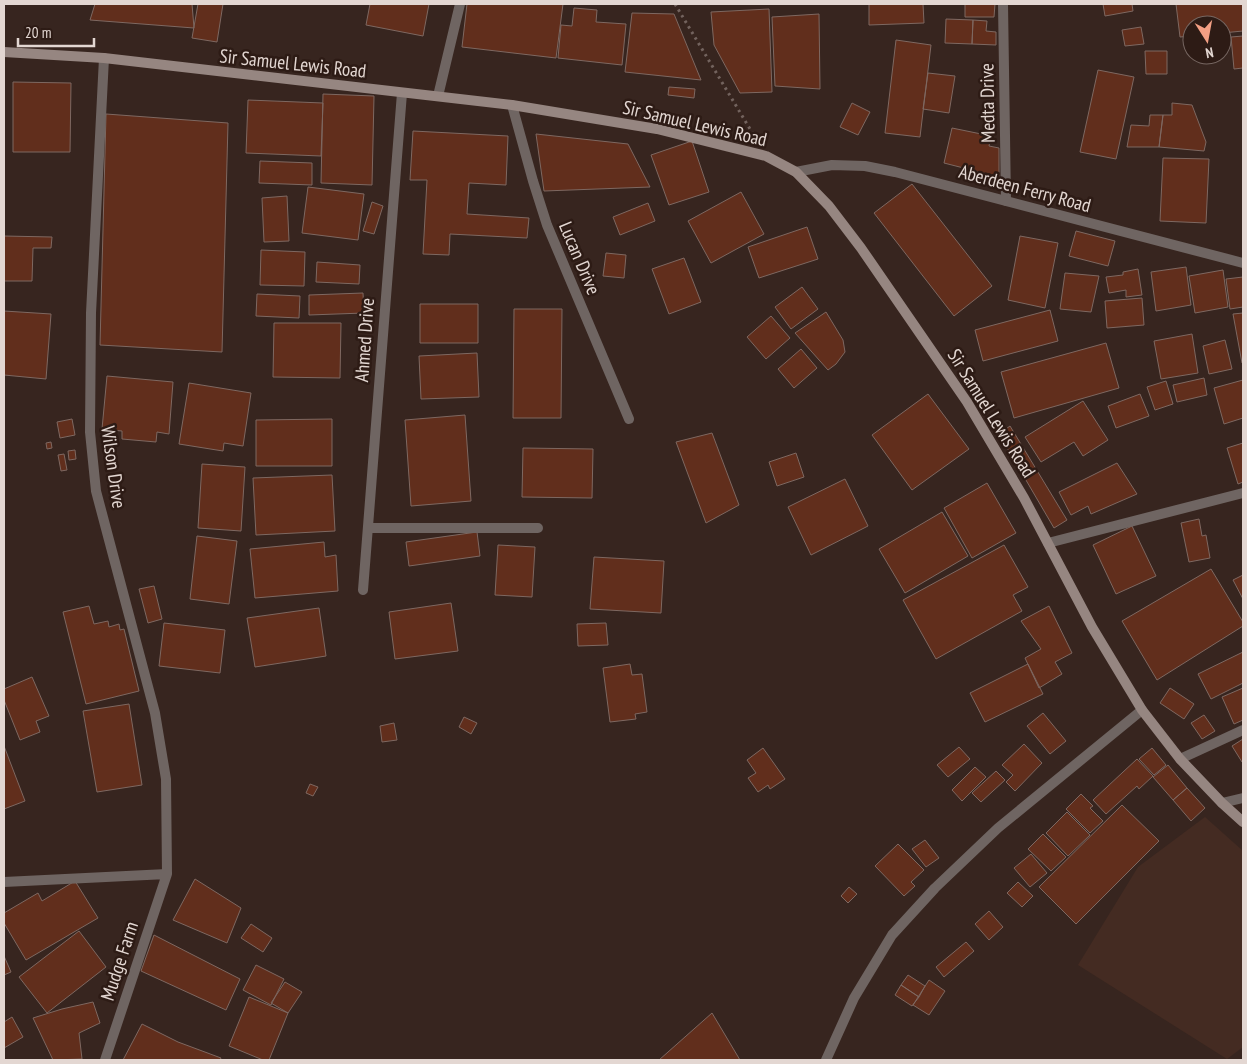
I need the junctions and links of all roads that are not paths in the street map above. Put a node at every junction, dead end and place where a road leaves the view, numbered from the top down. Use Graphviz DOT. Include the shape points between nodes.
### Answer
graph roads {
  1 [pos="460,4"];
  2 [pos="1003,4"];
  3 [pos="4,52"];
  4 [pos="104,58"];
  5 [pos="402,93"];
  6 [pos="438,96"];
  7 [pos="512,105"];
  8 [pos="796,172"];
  9 [pos="1006,201"];
  10 [pos="1243,263"];
  11 [pos="630,419"];
  12 [pos="1243,493"];
  13 [pos="368,528"];
  14 [pos="538,528"];
  15 [pos="1048,543"];
  16 [pos="363,590"];
  17 [pos="1142,710"];
  18 [pos="1243,730"];
  19 [pos="1180,759"];
  20 [pos="1243,798"];
  21 [pos="1222,803"];
  22 [pos="1243,822"];
  23 [pos="167,874"];
  24 [pos="4,882"];
  25 [pos="105,1060"];
  26 [pos="826,1060"];
  1 -- 6 [label="street"];
  2 -- 9 [label="street, Medta Drive"];
  3 -- 4 [label="main road, Sir Samuel Lewis Road"];
  4 -- 5 [label="main road, Sir Samuel Lewis Road"];
  4 -- 23 [label="street, Wilson Drive" via="91,313 90,432 96,491 155,713 166,779"];
  5 -- 6 [label="main road, Sir Samuel Lewis Road"];
  5 -- 13 [label="street, Ahmed Drive"];
  6 -- 7 [label="main road, Sir Samuel Lewis Road"];
  7 -- 8 [label="main road, Sir Samuel Lewis Road" via="657,129 766,156"];
  7 -- 11 [label="street, Lucan Drive" via="547,225"];
  8 -- 9 [label="street, Aberdeen Ferry Road" via="832,165 865,166"];
  8 -- 15 [label="main road, Sir Samuel Lewis Road" via="829,206 861,248 962,394"];
  9 -- 10 [label="street, Aberdeen Ferry Road"];
  12 -- 15 [label="street"];
  13 -- 14 [label="street"];
  13 -- 16 [label="street, Ahmed Drive"];
  15 -- 17 [label="main road, Sir Samuel Lewis Road" via="1092,628"];
  17 -- 19 [label="main road, Sir Samuel Lewis Road"];
  17 -- 26 [label="street" via="998,828 929,894 892,935 854,998"];
  18 -- 19 [label="street"];
  19 -- 21 [label="main road, Sir Samuel Lewis Road"];
  20 -- 21 [label="street"];
  21 -- 22 [label="main road, Sir Samuel Lewis Road"];
  23 -- 24 [label="street"];
  23 -- 25 [label="street, Mudge Farm"];
}
